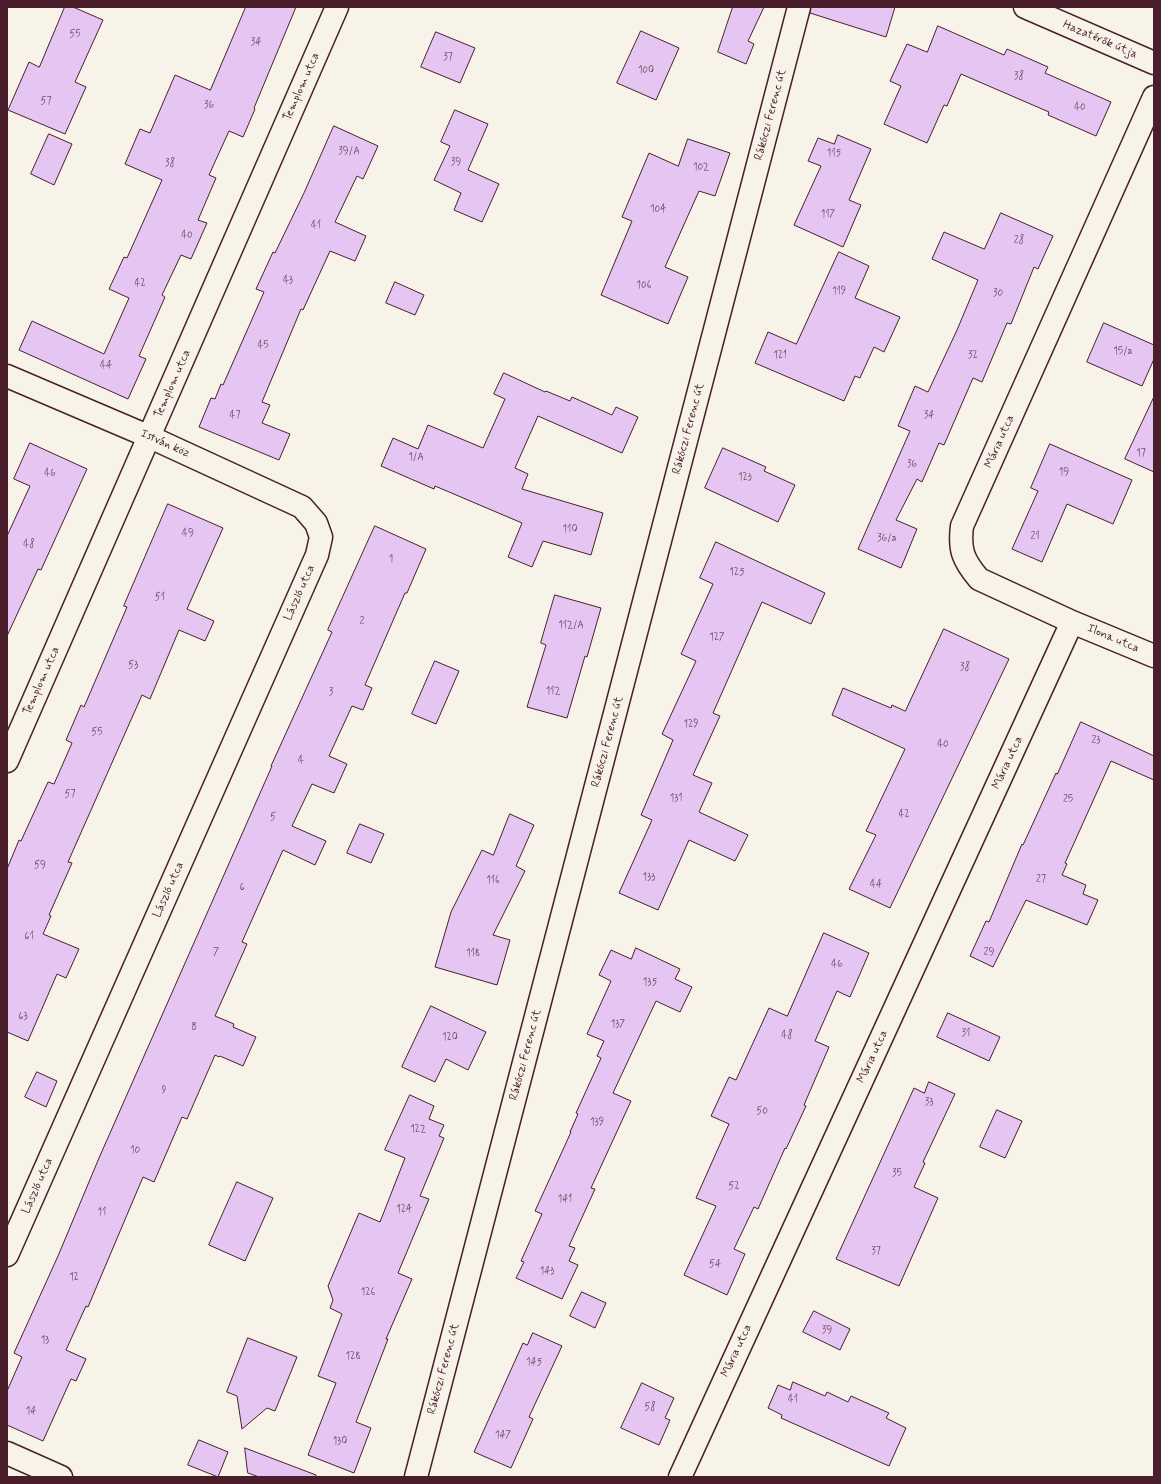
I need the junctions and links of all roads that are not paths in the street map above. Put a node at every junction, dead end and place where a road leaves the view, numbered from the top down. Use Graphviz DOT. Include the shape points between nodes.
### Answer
graph roads {
  1 [pos="338,7"];
  2 [pos="799,7"];
  3 [pos="1025,7"];
  4 [pos="1154,63"];
  5 [pos="1154,96"];
  6 [pos="7,376"];
  7 [pos="150,438"];
  8 [pos="316,523"];
  9 [pos="1072,622"];
  10 [pos="1154,656"];
  11 [pos="7,761"];
  12 [pos="7,1255"];
  13 [pos="7,1453"];
  14 [pos="61,1477"];
  15 [pos="416,1477"];
  16 [pos="680,1477"];
  1 -- 7 [label="street, Templom utca"];
  2 -- 15 [label="street, Rákóczi Ferenc út"];
  3 -- 4 [label="street, Hazatérők útja"];
  5 -- 9 [label="street, Mária utca" via="962,526 962,552 968,566 979,579"];
  6 -- 7 [label="street, István köz"];
  7 -- 8 [label="street, István köz" via="302,507"];
  7 -- 11 [label="street, Templom utca"];
  8 -- 12 [label="street, László utca" via="321,537 317,555"];
  9 -- 10 [label="street, Ilona utca"];
  9 -- 16 [label="street, Mária utca"];
  13 -- 14 [label="street"];
}
